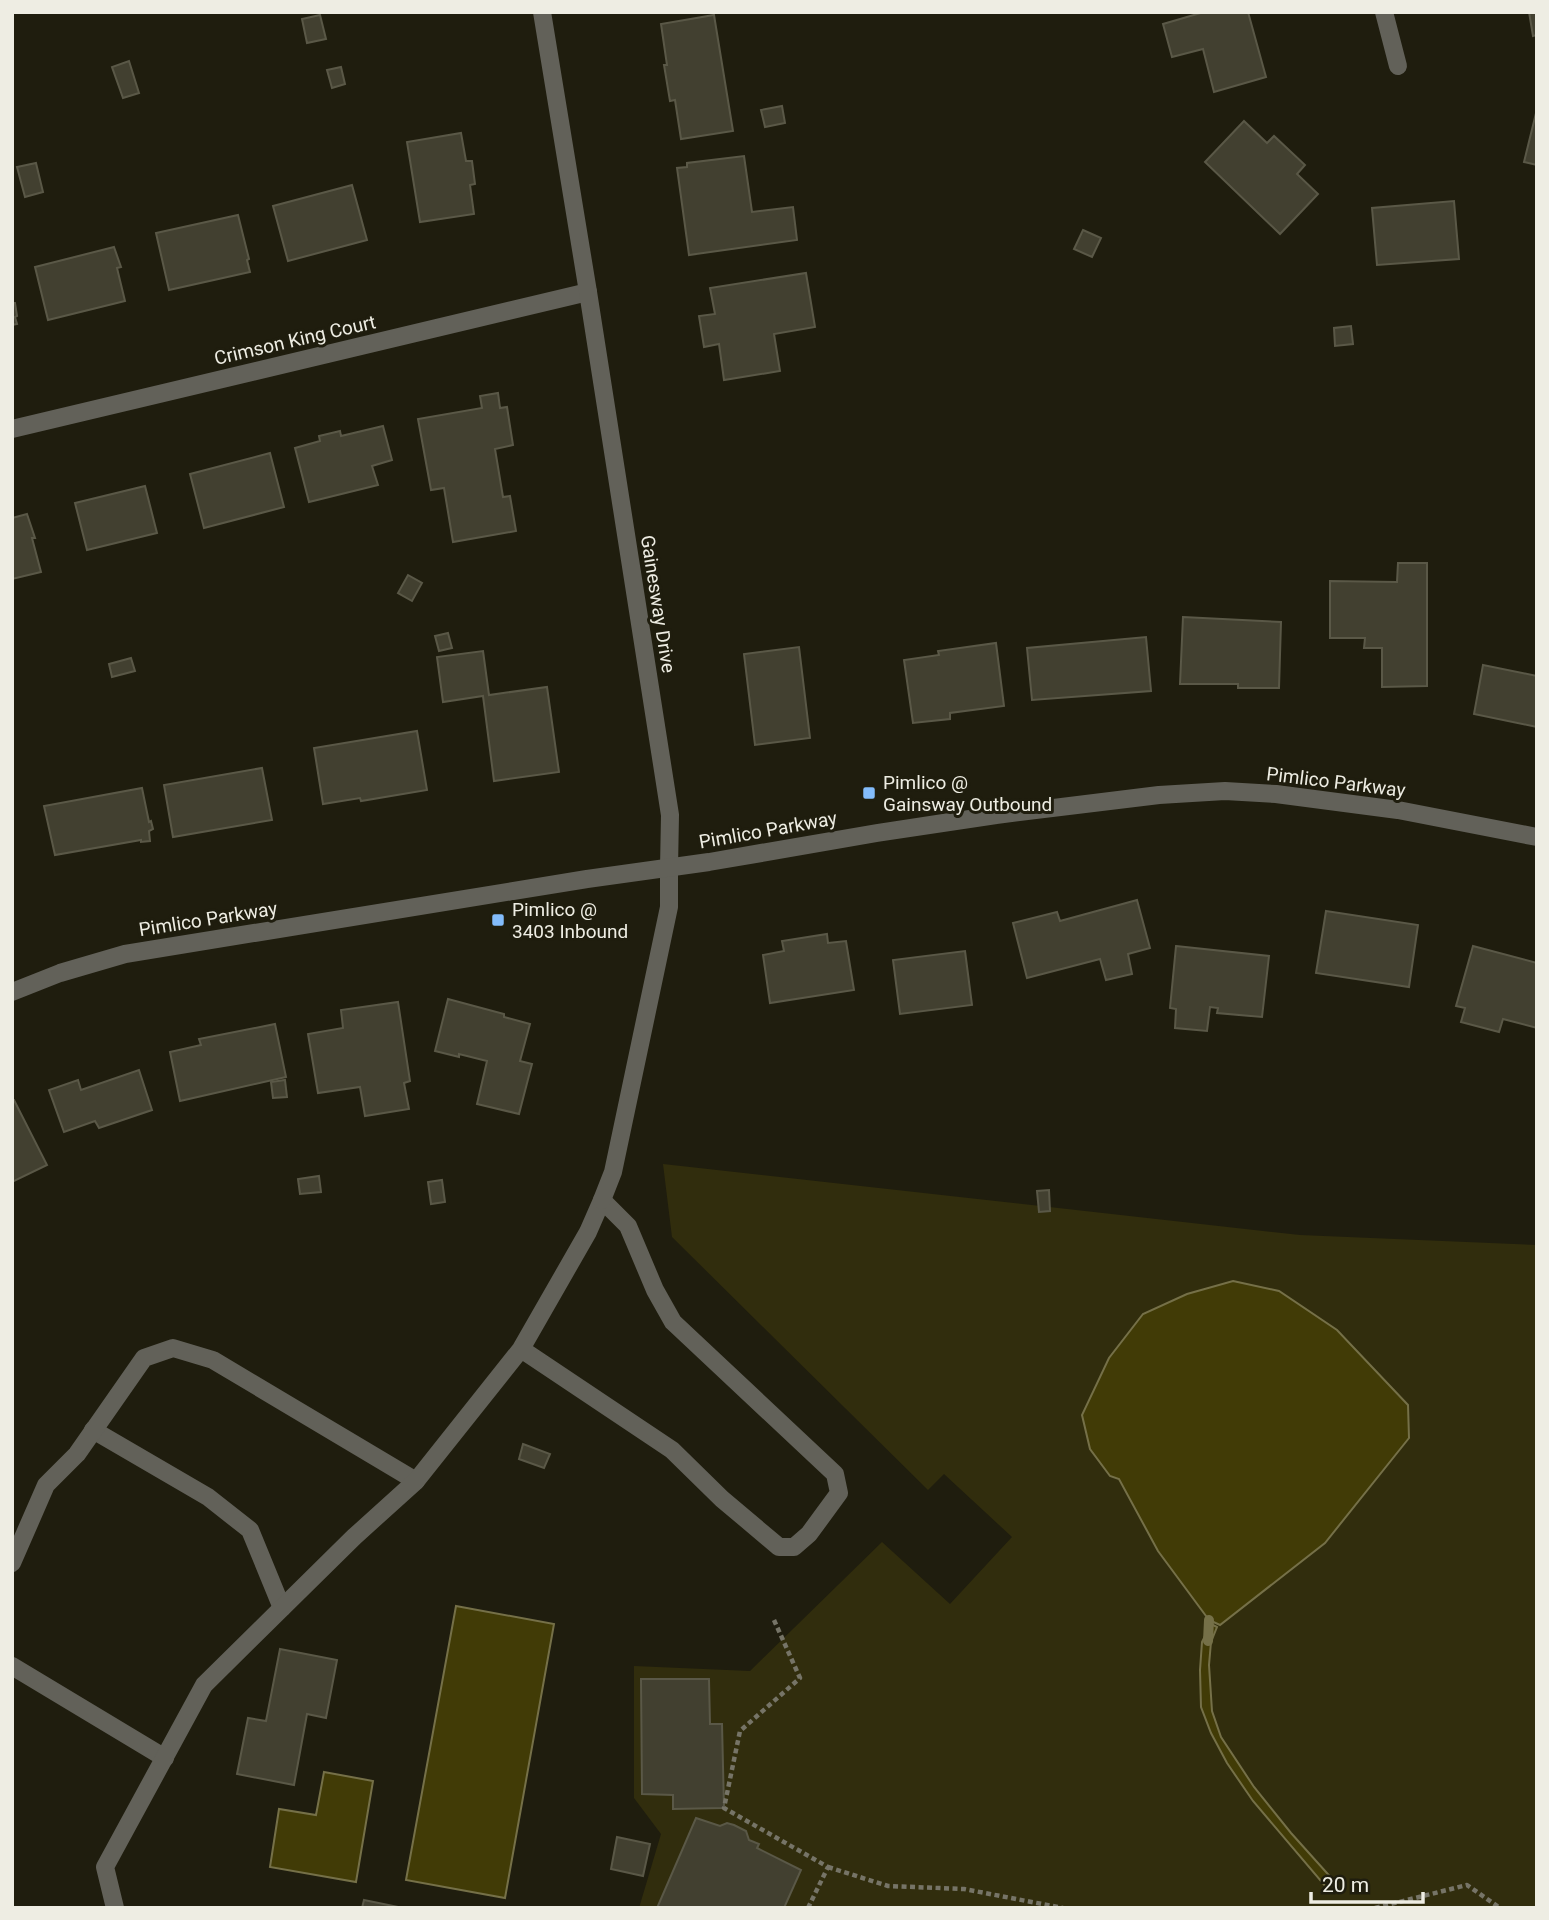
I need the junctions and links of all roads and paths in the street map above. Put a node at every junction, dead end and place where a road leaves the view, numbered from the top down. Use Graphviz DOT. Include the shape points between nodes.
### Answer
graph roads {
  1 [pos="542,12"];
  2 [pos="1384,12"];
  3 [pos="1398,66"];
  4 [pos="588,292"];
  5 [pos="12,429"];
  6 [pos="1537,837"];
  7 [pos="669,867"];
  8 [pos="12,992"];
  9 [pos="603,1200"];
  10 [pos="521,1349"];
  11 [pos="93,1430"];
  12 [pos="416,1481"];
  13 [pos="12,1563"];
  14 [pos="282,1608"];
  15 [pos="774,1620"];
  16 [pos="12,1666"];
  17 [pos="165,1758"];
  18 [pos="828,1867"];
  19 [pos="115,1908"];
  20 [pos="808,1908"];
  21 [pos="1063,1908"];
  22 [pos="1375,1908"];
  23 [pos="1500,1908"];
  1 -- 4 [label="street, Gainesway Drive"];
  2 -- 3 [label="street"];
  4 -- 5 [label="street, Crimson King Court"];
  4 -- 7 [label="street, Gainesway Drive" via="670,815"];
  6 -- 7 [label="street, Pimlico Parkway" via="1398,810 1225,791 996,815"];
  7 -- 8 [label="street, Pimlico Parkway" via="125,954"];
  7 -- 9 [label="street, Gainesway Drive" via="669,907 613,1172"];
  9 -- 10 [label="street, Gainesway Drive"];
  9 -- 10 [label="street" via="628,1226 673,1322 835,1474 839,1493 802,1541 794,1547 779,1547 673,1450"];
  10 -- 12 [label="street, Gainesway Drive"];
  11 -- 12 [label="street" via="144,1358 173,1348 213,1360"];
  11 -- 13 [label="street" via="78,1454 46,1485"];
  11 -- 14 [label="street" via="208,1497 250,1530"];
  12 -- 14 [label="street, Gainesway Drive"];
  14 -- 17 [label="street, Gainesway Drive" via="204,1685"];
  15 -- 18 [label="path" via="800,1678 740,1731 724,1808"];
  16 -- 17 [label="street"];
  17 -- 19 [label="street, Gainesway Drive" via="105,1867"];
  18 -- 20 [label="path"];
  18 -- 21 [label="path" via="888,1885 964,1889"];
  22 -- 23 [label="path" via="1467,1885"];
}
